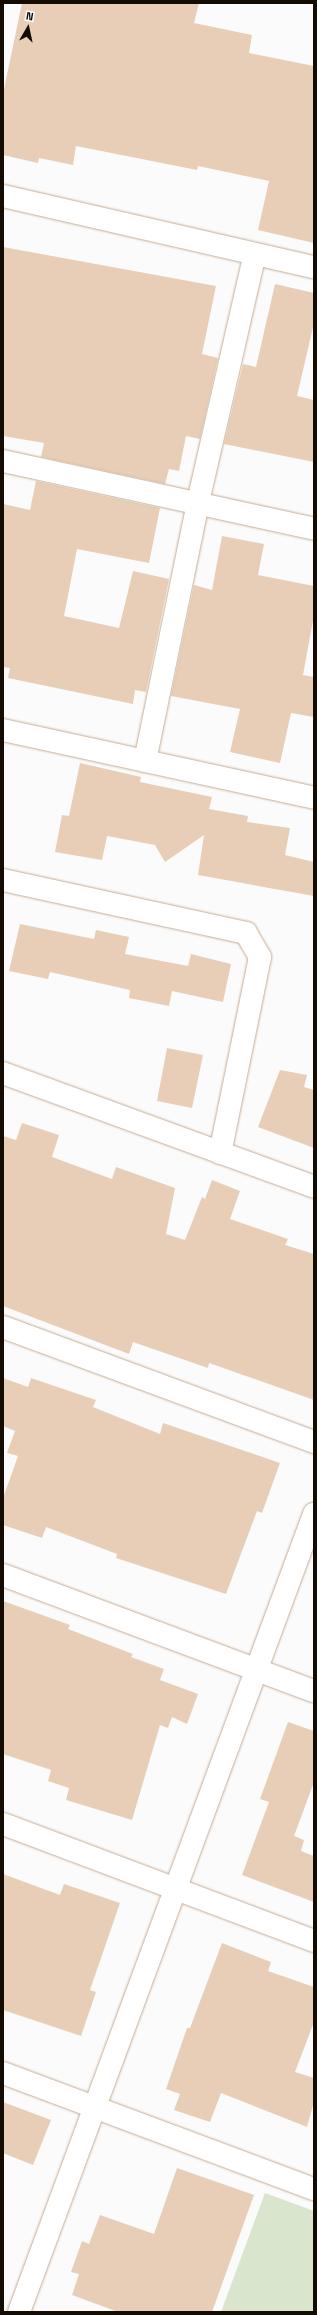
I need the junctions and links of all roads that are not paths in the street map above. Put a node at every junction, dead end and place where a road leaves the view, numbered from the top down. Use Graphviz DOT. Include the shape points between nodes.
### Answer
graph roads {
  1 [pos="3,196"];
  2 [pos="255,254"];
  3 [pos="314,267"];
  4 [pos="3,461"];
  5 [pos="198,502"];
  6 [pos="314,529"];
  7 [pos="3,730"];
  8 [pos="145,762"];
  9 [pos="314,798"];
  10 [pos="3,880"];
  11 [pos="3,1073"];
  12 [pos="220,1154"];
  13 [pos="314,1187"];
  14 [pos="3,1326"];
  15 [pos="314,1442"];
  16 [pos="314,1514"];
  17 [pos="3,1576"];
  18 [pos="257,1669"];
  19 [pos="314,1691"];
  20 [pos="3,1824"];
  21 [pos="176,1889"];
  22 [pos="314,1941"];
  23 [pos="3,2073"];
  24 [pos="95,2107"];
  25 [pos="314,2189"];
  26 [pos="19,2312"];
  1 -- 2 [label="street"];
  2 -- 3 [label="street"];
  2 -- 5 [label="street"];
  4 -- 5 [label="street"];
  5 -- 6 [label="street"];
  5 -- 8 [label="street"];
  7 -- 8 [label="street"];
  8 -- 9 [label="street"];
  10 -- 12 [label="street" via="246,933 260,957"];
  11 -- 12 [label="street"];
  12 -- 13 [label="street"];
  14 -- 15 [label="street"];
  16 -- 18 [label="street"];
  17 -- 18 [label="street"];
  18 -- 19 [label="street"];
  18 -- 21 [label="street"];
  20 -- 21 [label="street"];
  21 -- 22 [label="street"];
  21 -- 24 [label="street"];
  23 -- 24 [label="street"];
  24 -- 25 [label="street"];
  24 -- 26 [label="street"];
}
